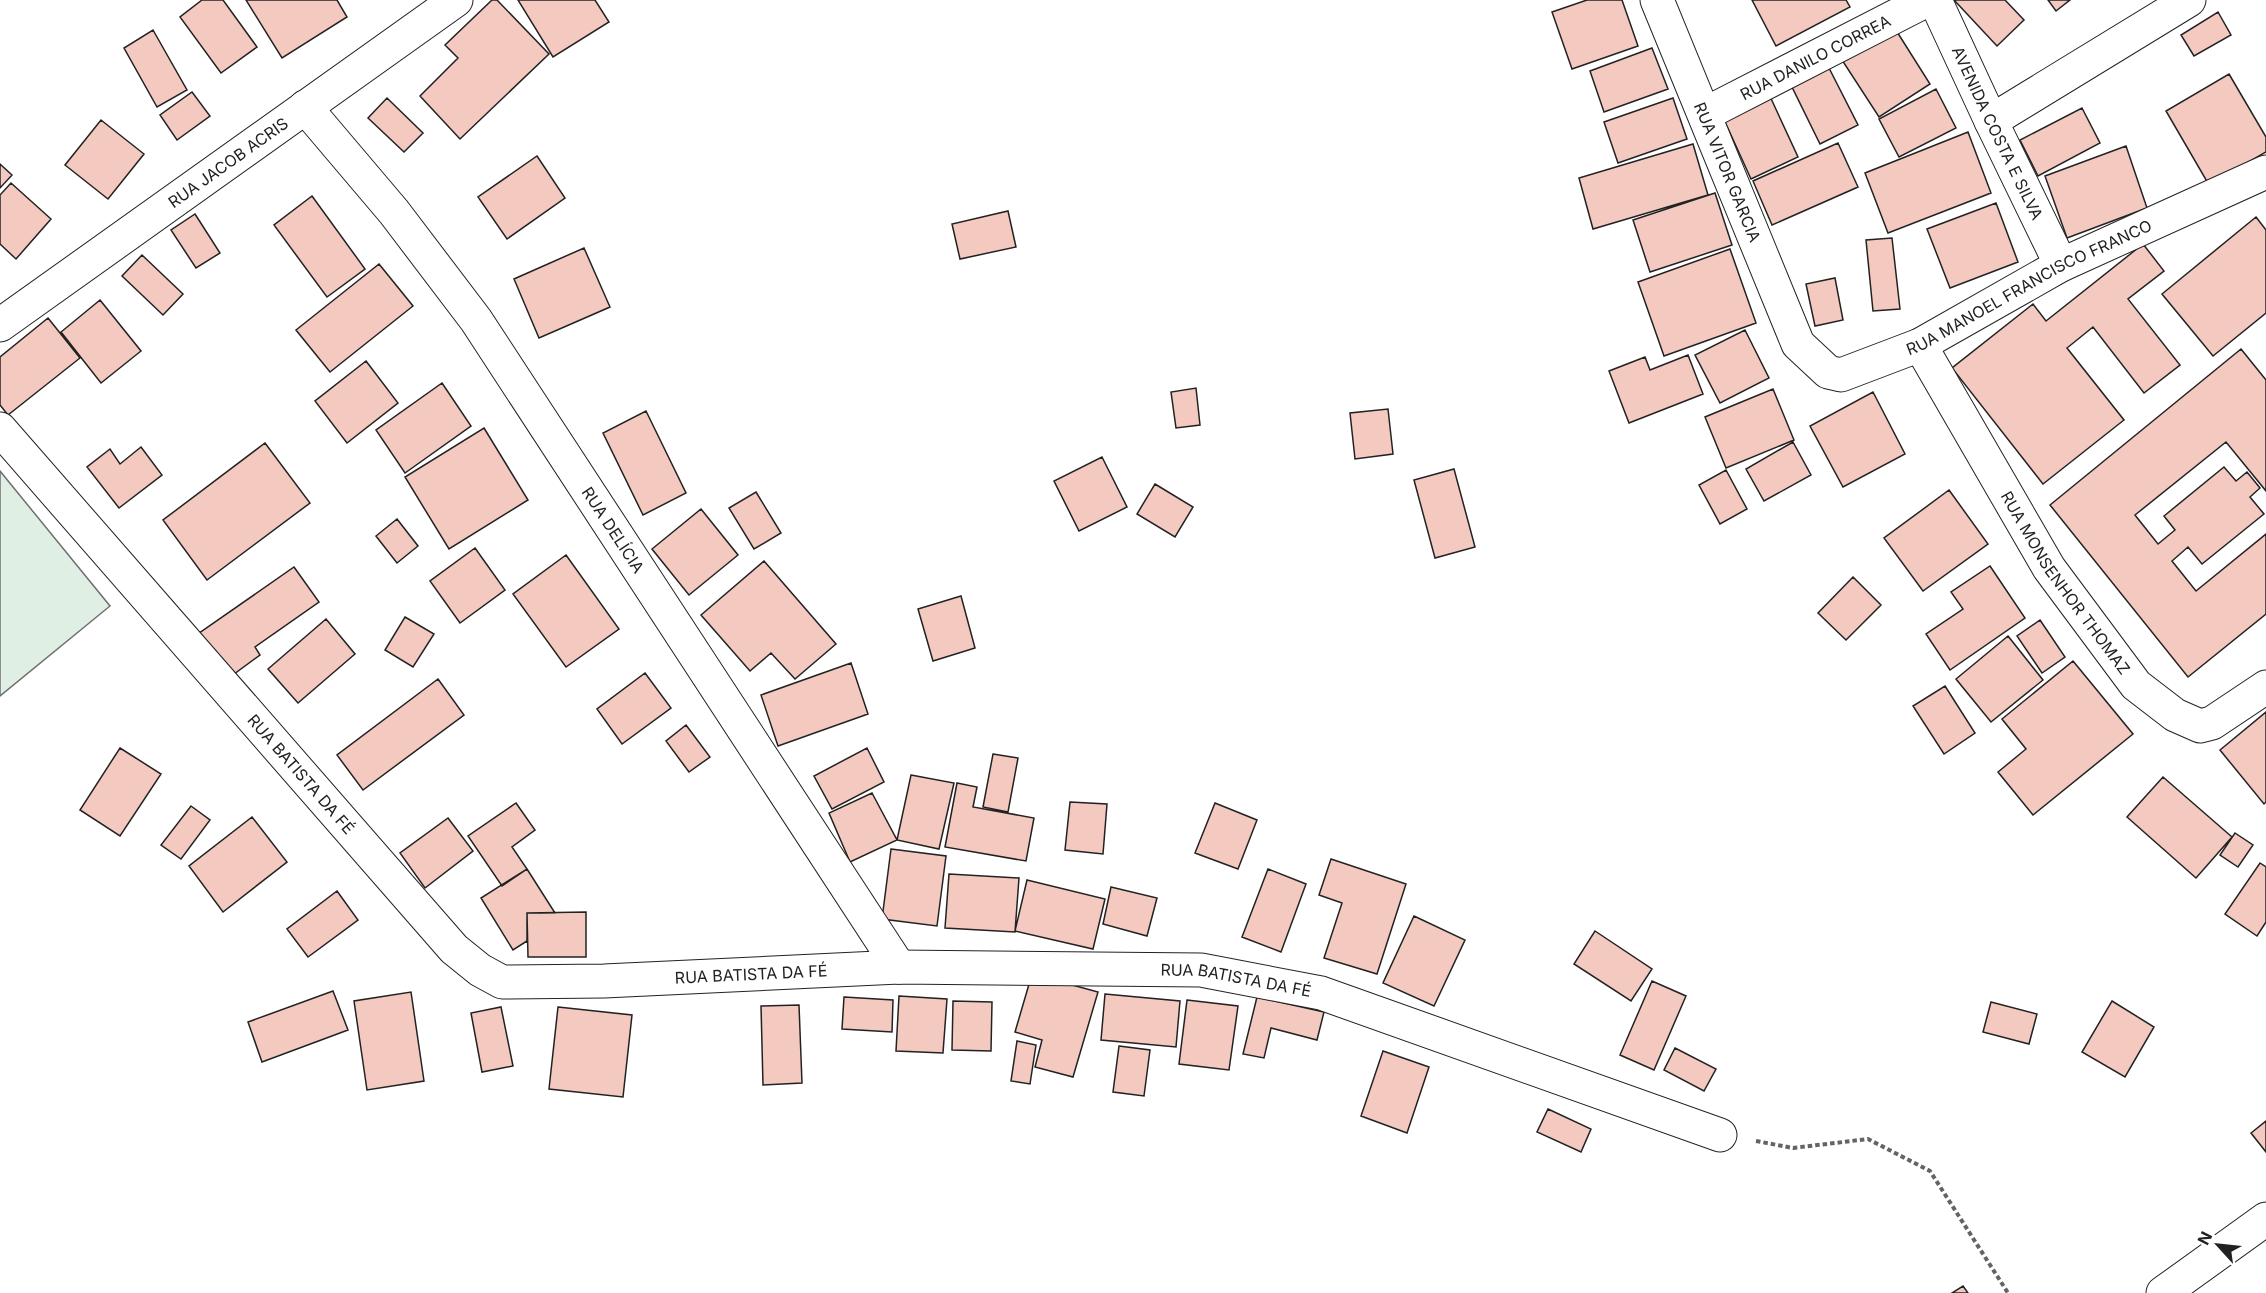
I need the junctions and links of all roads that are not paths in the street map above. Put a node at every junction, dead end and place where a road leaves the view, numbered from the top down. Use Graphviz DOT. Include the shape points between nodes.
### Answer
graph roads {
  1 [pos="456,0"];
  2 [pos="1657,0"];
  3 [pos="1927,0"];
  4 [pos="1935,0"];
  5 [pos="2189,0"];
  6 [pos="305,107"];
  7 [pos="1705,114"];
  8 [pos="1991,121"];
  9 [pos="2266,172"];
  10 [pos="2061,265"];
  11 [pos="0,325"];
  12 [pos="1798,344"];
  13 [pos="1920,345"];
  14 [pos="0,429"];
  15 [pos="2266,687"];
  16 [pos="899,967"];
  17 [pos="1720,1135"];
  18 [pos="2266,1219"];
  19 [pos="2163,1293"];
  1 -- 6 [label="street, RUA JACOB ACRIS"];
  2 -- 7 [label="street, RUA VITOR GARCIA"];
  3 -- 7 [label="street, RUA DANILO CORREA"];
  4 -- 8 [label="street, AVENIDA COSTA E SILVA"];
  5 -- 8 [label="street"];
  6 -- 11 [label="street, RUA JACOB ACRIS"];
  6 -- 16 [label="street, RUA DELÍCIA" via="394,212 476,320"];
  7 -- 12 [label="street, RUA VITOR GARCIA"];
  8 -- 10 [label="street, AVENIDA COSTA E SILVA"];
  9 -- 10 [label="street, RUA MANOEL FRANCISCO FRANCO"];
  10 -- 13 [label="street, RUA MANOEL FRANCISCO FRANCO"];
  12 -- 13 [label="street, RUA MANOEL FRANCISCO FRANCO" via="1828,372 1841,375"];
  13 -- 15 [label="street, RUA MONSENHOR THOMAZ" via="2049,568 2136,685 2175,715 2200,726 2212,723"];
  14 -- 16 [label="street, RUA BATISTA DA FÉ" via="454,949 480,970 502,982"];
  16 -- 17 [label="street, RUA BATISTA DA FÉ" via="1200,970 1321,993"];
  18 -- 19 [label="street"];
}
